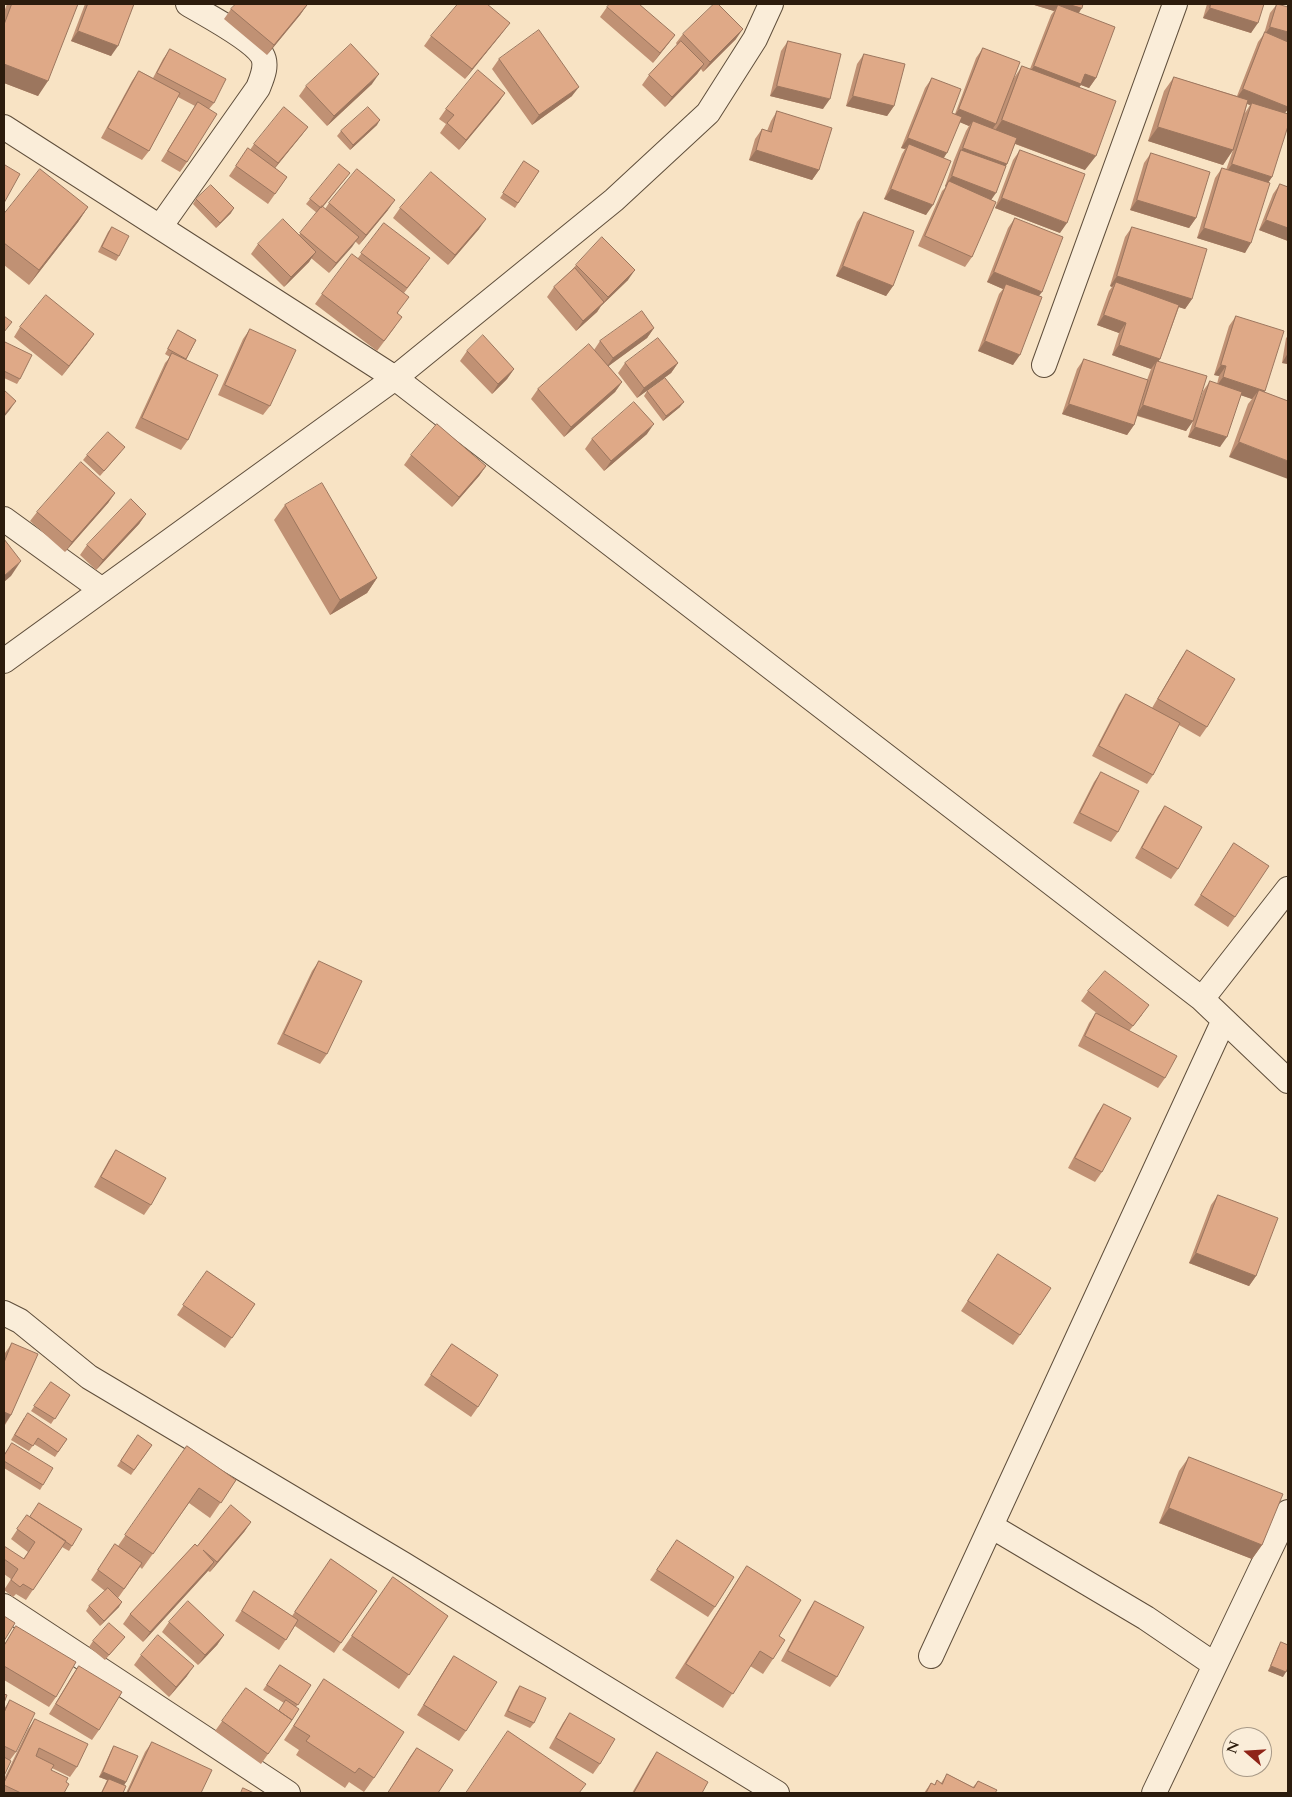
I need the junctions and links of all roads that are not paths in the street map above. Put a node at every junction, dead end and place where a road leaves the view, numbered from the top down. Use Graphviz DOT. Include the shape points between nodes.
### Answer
graph roads {
  1 [pos="188,4"];
  2 [pos="772,4"];
  3 [pos="1175,4"];
  4 [pos="4,127"];
  5 [pos="160,227"];
  6 [pos="1044,365"];
  7 [pos="394,378"];
  8 [pos="4,519"];
  9 [pos="102,590"];
  10 [pos="4,661"];
  11 [pos="1288,889"];
  12 [pos="1202,999"];
  13 [pos="1224,1020"];
  14 [pos="1288,1080"];
  15 [pos="4,1313"];
  16 [pos="1288,1512"];
  17 [pos="991,1526"];
  18 [pos="4,1606"];
  19 [pos="931,1656"];
  20 [pos="1215,1665"];
  21 [pos="288,1793"];
  22 [pos="777,1793"];
  23 [pos="1154,1793"];
  1 -- 5 [label="street" via="243,37 263,55 265,71 258,88"];
  2 -- 7 [label="street" via="755,39 708,113 614,200"];
  3 -- 6 [label="street"];
  4 -- 5 [label="street"];
  5 -- 7 [label="street"];
  7 -- 9 [label="street"];
  7 -- 12 [label="street"];
  8 -- 9 [label="street"];
  9 -- 10 [label="street"];
  11 -- 12 [label="street"];
  12 -- 13 [label="street"];
  13 -- 14 [label="street"];
  13 -- 17 [label="street"];
  15 -- 22 [label="street" via="20,1321 89,1377"];
  16 -- 20 [label="street"];
  17 -- 19 [label="street"];
  17 -- 20 [label="street" via="1146,1618"];
  18 -- 21 [label="street"];
  20 -- 23 [label="street"];
}
